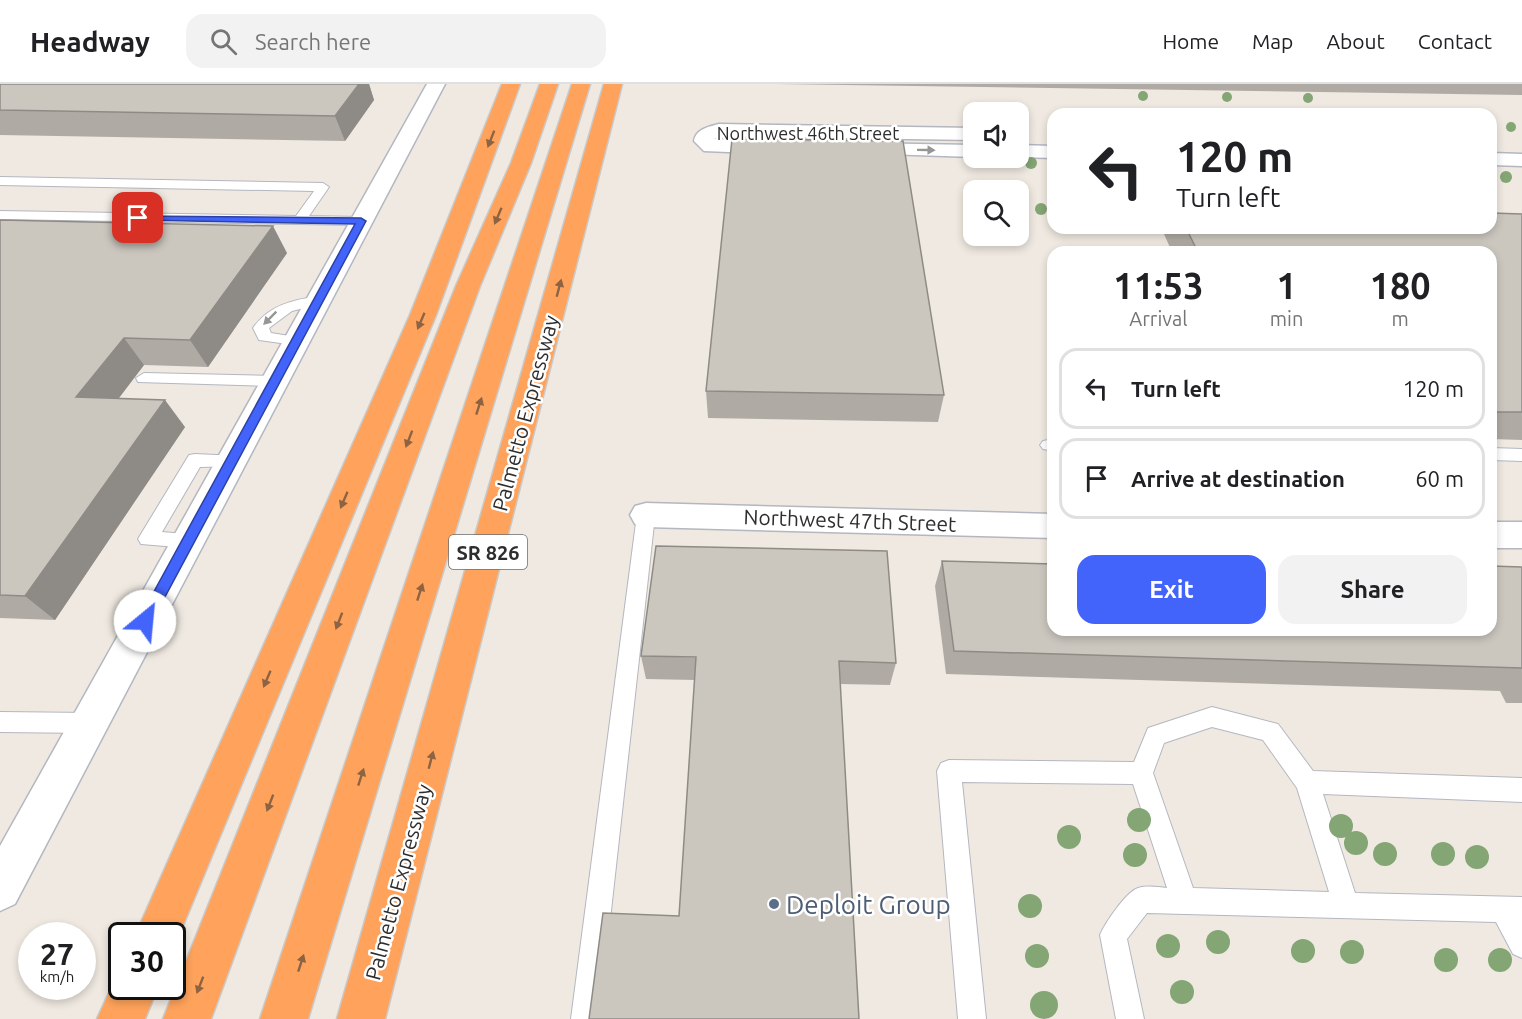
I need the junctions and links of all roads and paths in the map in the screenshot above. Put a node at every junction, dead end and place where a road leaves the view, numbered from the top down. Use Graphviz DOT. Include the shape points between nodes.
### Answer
graph roads {
  1 [pos="436,84"];
  2 [pos="512,84"];
  3 [pos="549,84"];
  4 [pos="581,84"];
  5 [pos="613,84"];
  6 [pos="963,134"];
  7 [pos="1029,134"];
  8 [pos="1047,135"];
  9 [pos="1497,142"];
  10 [pos="1522,142"];
  11 [pos="963,151"];
  12 [pos="1029,152"];
  13 [pos="1047,152"];
  14 [pos="1497,159"];
  15 [pos="1522,160"];
  16 [pos="0,181"];
  17 [pos="0,215"];
  18 [pos="300,220"];
  19 [pos="361,221"];
  20 [pos="144,378"];
  21 [pos="274,381"];
  22 [pos="1497,454"];
  23 [pos="1522,455"];
  24 [pos="232,461"];
  25 [pos="646,515"];
  26 [pos="1047,526"];
  27 [pos="1497,535"];
  28 [pos="1522,535"];
  29 [pos="189,540"];
  30 [pos="0,722"];
  31 [pos="90,723"];
  32 [pos="1142,773"];
  33 [pos="1307,782"];
  34 [pos="1522,790"];
  35 [pos="10,853"];
  36 [pos="0,889"];
  37 [pos="1184,901"];
  38 [pos="1346,905"];
  39 [pos="1513,909"];
  40 [pos="163,922"];
  41 [pos="1522,945"];
  42 [pos="129,1000"];
  43 [pos="121,1019"];
  44 [pos="187,1019"];
  45 [pos="284,1019"];
  46 [pos="361,1019"];
  47 [pos="585,1019"];
  48 [pos="972,1019"];
  49 [pos="1130,1019"];
  1 -- 19 [label="street"];
  2 -- 40 [label="highway, one-way" via="423,315"];
  3 -- 44 [label="highway, one-way"];
  45 -- 4 [label="highway, one-way"];
  46 -- 5 [label="highway, Palmetto Expressway / SR 826, one-way"];
  6 -- 11 [label="street, Northwest 46th Street, one-way" via="719,130 705,136 711,147"];
  7 -- 8 [label="street"];
  9 -- 10 [label="street"];
  12 -- 13 [label="street"];
  14 -- 15 [label="street"];
  16 -- 18 [label="lane" via="323,187"];
  17 -- 18 [label="lane"];
  18 -- 19 [label="lane"];
  19 -- 21 [label="street"];
  20 -- 21 [label="lane"];
  21 -- 24 [label="street"];
  22 -- 23 [label="lane"];
  24 -- 29 [label="street"];
  24 -- 29 [label="lane" via="195,460 148,539"];
  25 -- 26 [label="street, Northwest 47th Street"];
  25 -- 47 [label="lane"];
  27 -- 28 [label="street"];
  29 -- 31 [label="street"];
  30 -- 31 [label="lane"];
  31 -- 35 [label="street"];
  32 -- 33 [label="lane" via="1156,735 1212,717 1270,731"];
  32 -- 37 [label="lane"];
  32 -- 48 [label="lane" via="949,771"];
  33 -- 34 [label="lane"];
  33 -- 38 [label="lane"];
  35 -- 36 [label="street"];
  37 -- 38 [label="lane"];
  37 -- 49 [label="lane" via="1141,900 1113,935"];
  38 -- 39 [label="lane"];
  39 -- 41 [label="lane"];
  42 -- 43 [label="highway"];
}
